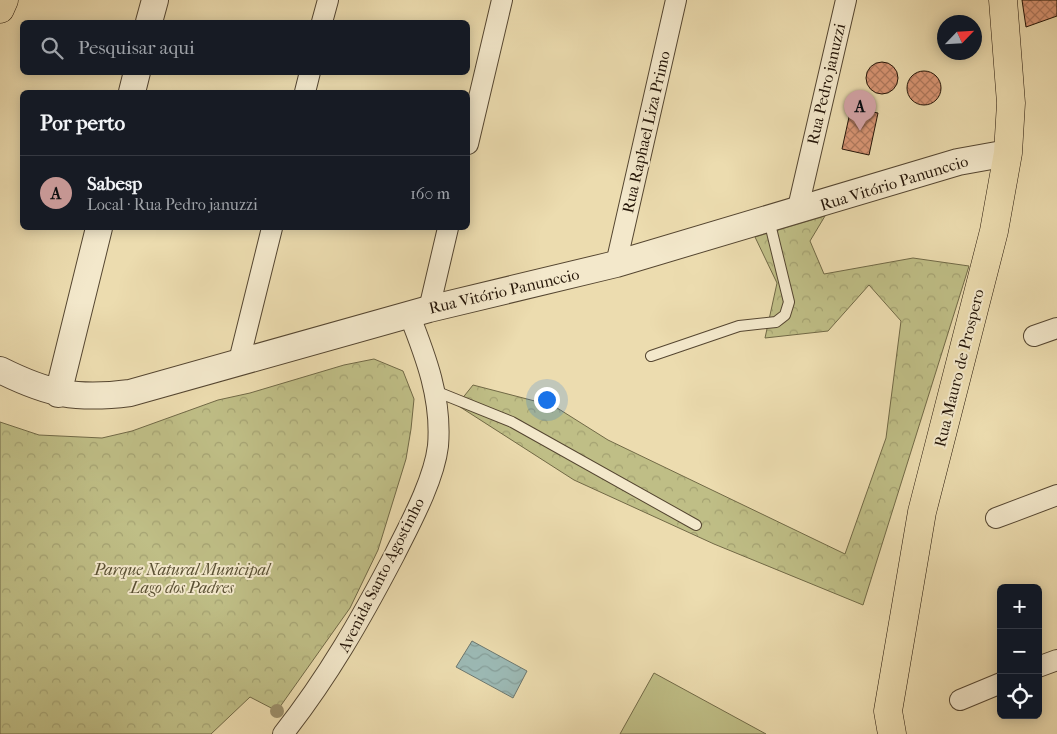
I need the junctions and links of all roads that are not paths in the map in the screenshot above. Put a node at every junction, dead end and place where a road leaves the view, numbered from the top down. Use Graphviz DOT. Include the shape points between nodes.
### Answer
graph roads {
  1 [pos="4,0"];
  2 [pos="154,0"];
  3 [pos="328,0"];
  4 [pos="502,0"];
  5 [pos="676,0"];
  6 [pos="846,0"];
  7 [pos="1003,0"];
  8 [pos="0,8"];
  9 [pos="149,20"];
  10 [pos="323,20"];
  11 [pos="136,75"];
  12 [pos="309,75"];
  13 [pos="132,90"];
  14 [pos="306,90"];
  15 [pos="470,136"];
  16 [pos="1008,153"];
  17 [pos="807,168"];
  18 [pos="827,203"];
  19 [pos="797,212"];
  20 [pos="769,220"];
  21 [pos="99,230"];
  22 [pos="272,230"];
  23 [pos="447,230"];
  24 [pos="616,264"];
  25 [pos="419,311"];
  26 [pos="1057,328"];
  27 [pos="1034,336"];
  28 [pos="651,356"];
  29 [pos="239,362"];
  30 [pos="0,370"];
  31 [pos="435,391"];
  32 [pos="58,394"];
  33 [pos="1057,495"];
  34 [pos="996,518"];
  35 [pos="696,525"];
  36 [pos="1057,660"];
  37 [pos="1042,666"];
  38 [pos="997,685"];
  39 [pos="960,700"];
  40 [pos="283,734"];
  41 [pos="892,734"];
  1 -- 8 [label="main road"];
  2 -- 9 [label="street"];
  3 -- 10 [label="street"];
  4 -- 15 [label="street"];
  5 -- 24 [label="street, Rua Raphael Liza Primo"];
  6 -- 17 [label="street, Rua Pedro januzzi"];
  7 -- 16 [label="main road, Rua Mauro de Prospero" via="1011,103"];
  11 -- 13 [label="street"];
  12 -- 14 [label="street"];
  16 -- 18 [label="street, Rua Vitório Panunccio" via="958,162"];
  16 -- 41 [label="main road, Rua Mauro de Prospero" via="994,231 922,512 888,711"];
  17 -- 18 [label="street"];
  17 -- 19 [label="street, Rua Pedro januzzi"];
  18 -- 19 [label="street, Rua Vitório Panunccio"];
  19 -- 20 [label="street, Rua Vitório Panunccio"];
  20 -- 24 [label="street, Rua Vitório Panunccio"];
  20 -- 28 [label="lane" via="789,302 785,315 776,322 738,326"];
  21 -- 32 [label="street"];
  22 -- 29 [label="street"];
  23 -- 25 [label="street"];
  24 -- 25 [label="street, Rua Vitório Panunccio"];
  25 -- 29 [label="street, Rua Vitório Panunccio"];
  25 -- 31 [label="street, Avenida Santo Agostinho" via="425,355"];
  26 -- 27 [label="street"];
  29 -- 32 [label="street, Rua Vitório Panunccio" via="130,393 96,398"];
  30 -- 32 [label="street, Rua Vitório Panunccio"];
  31 -- 35 [label="lane" via="512,422"];
  31 -- 40 [label="street, Avenida Santo Agostinho" via="438,447 411,524 339,657"];
  33 -- 34 [label="street"];
  36 -- 37 [label="street"];
  38 -- 39 [label="street"];
}
